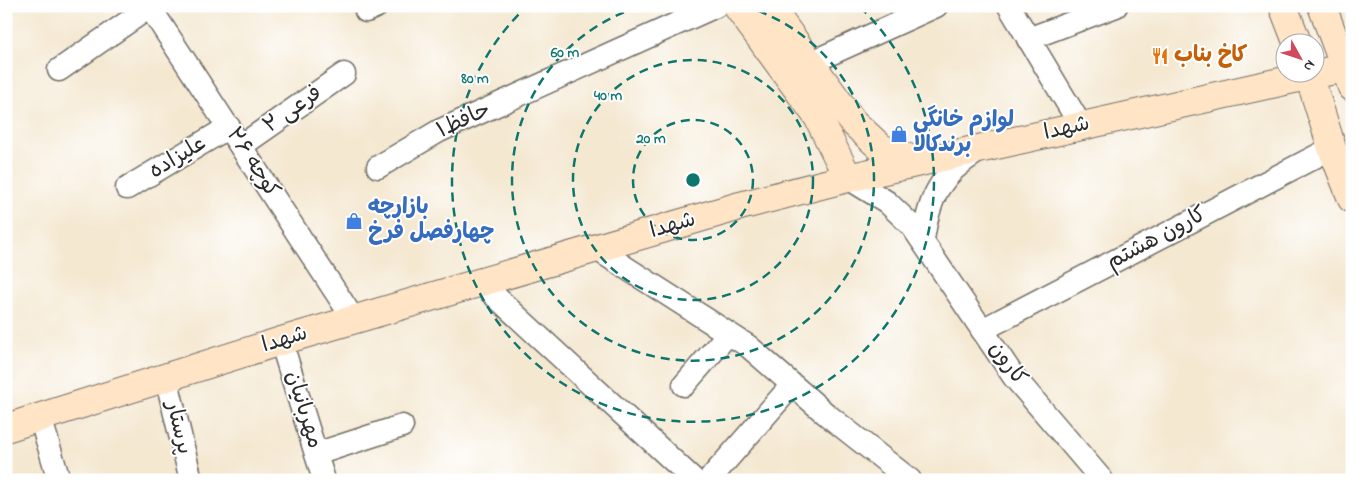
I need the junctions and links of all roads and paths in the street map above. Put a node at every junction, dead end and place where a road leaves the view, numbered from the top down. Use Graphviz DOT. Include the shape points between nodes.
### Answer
graph roads {
  1 [pos="716,6"];
  2 [pos="737,6"];
  3 [pos="769,6"];
  4 [pos="936,6"];
  5 [pos="1009,6"];
  6 [pos="1116,6"];
  7 [pos="1283,6"];
  8 [pos="1322,6"];
  9 [pos="150,7"];
  10 [pos="1293,32"];
  11 [pos="1028,39"];
  12 [pos="810,63"];
  13 [pos="59,70"];
  14 [pos="1349,73"];
  15 [pos="344,74"];
  16 [pos="1326,74"];
  17 [pos="1276,82"];
  18 [pos="1311,82"];
  19 [pos="1081,126"];
  20 [pos="229,127"];
  21 [pos="241,146"];
  22 [pos="1332,148"];
  23 [pos="982,149"];
  24 [pos="919,162"];
  25 [pos="378,167"];
  26 [pos="848,178"];
  27 [pos="127,188"];
  28 [pos="1352,199"];
  29 [pos="923,240"];
  30 [pos="595,248"];
  31 [pos="481,283"];
  32 [pos="354,320"];
  33 [pos="982,330"];
  34 [pos="728,334"];
  35 [pos="281,341"];
  36 [pos="166,377"];
  37 [pos="684,385"];
  38 [pos="792,385"];
  39 [pos="40,417"];
  40 [pos="402,426"];
  41 [pos="6,428"];
  42 [pos="316,454"];
  43 [pos="895,476"];
  44 [pos="59,480"];
  45 [pos="191,480"];
  46 [pos="324,480"];
  47 [pos="694,480"];
  48 [pos="709,480"];
  49 [pos="1102,480"];
  1 -- 25 [label="street, حافظ۱" via="439,131"];
  2 -- 26 [label="street" via="818,117"];
  3 -- 12 [label="street"];
  4 -- 12 [label="street"];
  5 -- 11 [label="street"];
  6 -- 11 [label="street"];
  7 -- 10 [label="street"];
  8 -- 14 [label="street"];
  9 -- 13 [label="street"];
  9 -- 20 [label="street, کوچه ۲۶"];
  11 -- 19 [label="street"];
  12 -- 24 [label="street" via="853,122 880,148"];
  14 -- 16 [label="street, شهدا"];
  15 -- 21 [label="street, فرعی ۲"];
  17 -- 19 [label="street, شهدا"];
  18 -- 22 [label="street"];
  19 -- 23 [label="street, شهدا"];
  20 -- 21 [label="street, کوچه ۲۶"];
  20 -- 27 [label="street, علیزاده"];
  21 -- 32 [label="street, کوچه ۲۶"];
  22 -- 28 [label="street"];
  22 -- 33 [label="street, کارون هشتم"];
  23 -- 24 [label="street, شهدا"];
  23 -- 29 [label="street" via="958,164 939,186 927,212"];
  24 -- 26 [label="street, شهدا"];
  26 -- 29 [label="street, کارون" via="887,202"];
  26 -- 30 [label="street, شهدا"];
  29 -- 33 [label="street, کارون"];
  30 -- 31 [label="street, شهدا"];
  30 -- 34 [label="street"];
  31 -- 32 [label="street, شهدا"];
  31 -- 47 [label="street"];
  32 -- 35 [label="street, شهدا"];
  33 -- 49 [label="street, کارون" via="1014,377"];
  34 -- 37 [label="street"];
  34 -- 38 [label="street" via="748,346"];
  35 -- 36 [label="street, شهدا"];
  35 -- 42 [label="street, مهربانیان"];
  36 -- 39 [label="street, شهدا"];
  36 -- 45 [label="street, پرستار"];
  38 -- 43 [label="street"];
  38 -- 48 [label="street"];
  39 -- 41 [label="street, شهدا"];
  39 -- 44 [label="street"];
  40 -- 42 [label="street"];
  42 -- 46 [label="street, مهربانیان"];
}
